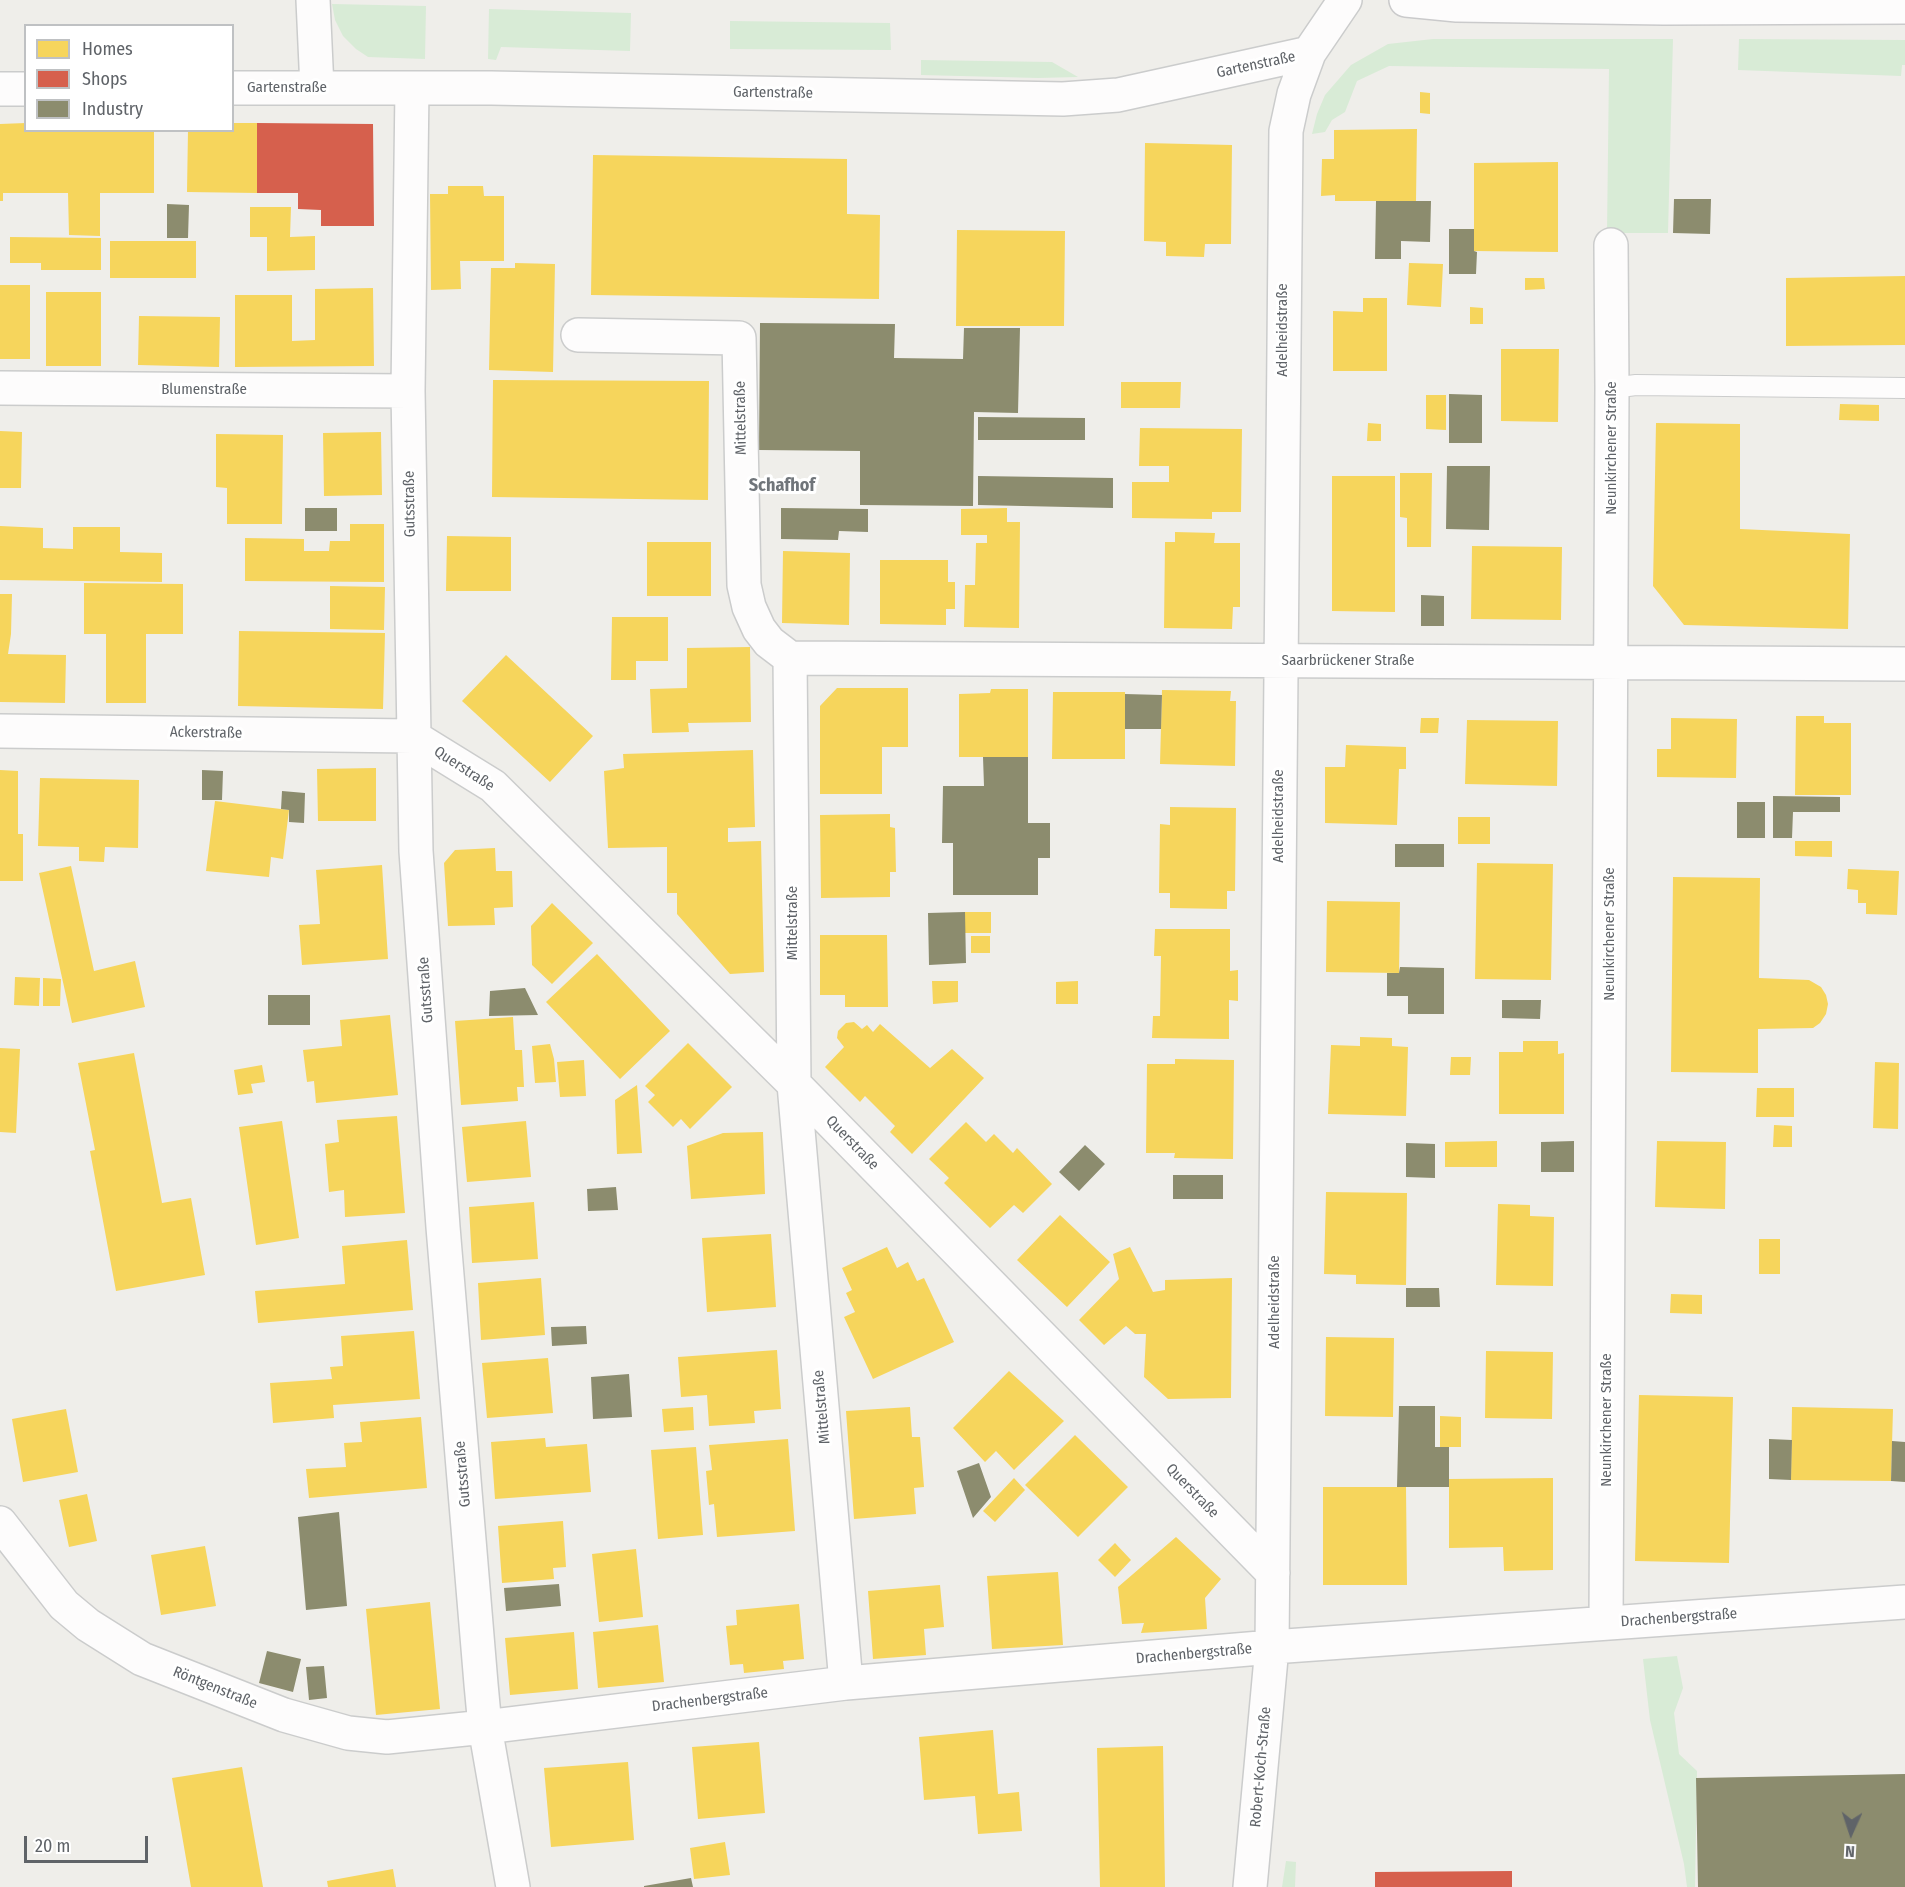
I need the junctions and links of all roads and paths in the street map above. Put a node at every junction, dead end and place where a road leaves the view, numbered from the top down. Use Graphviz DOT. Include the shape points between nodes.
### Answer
graph roads {
  1 [pos="313,0"];
  2 [pos="1346,0"];
  3 [pos="1406,0"];
  4 [pos="1905,7"];
  5 [pos="1310,53"];
  6 [pos="234,88"];
  7 [pos="317,88"];
  8 [pos="412,88"];
  9 [pos="0,89"];
  10 [pos="24,89"];
  11 [pos="1611,245"];
  12 [pos="578,335"];
  13 [pos="0,388"];
  14 [pos="1612,388"];
  15 [pos="1905,388"];
  16 [pos="408,391"];
  17 [pos="790,658"];
  18 [pos="1281,661"];
  19 [pos="1611,663"];
  20 [pos="1905,664"];
  21 [pos="0,731"];
  22 [pos="412,736"];
  23 [pos="794,1084"];
  24 [pos="0,1522"];
  25 [pos="1273,1573"];
  26 [pos="1905,1602"];
  27 [pos="1606,1623"];
  28 [pos="1272,1647"];
  29 [pos="846,1683"];
  30 [pos="485,1727"];
  31 [pos="513,1887"];
  32 [pos="1250,1887"];
  1 -- 7 [label="street"];
  2 -- 5 [label="street, Adelheidstraße"];
  3 -- 4 [label="street" via="1457,5 1641,8"];
  5 -- 8 [label="street, Gartenstraße" via="1118,95 1063,99"];
  5 -- 18 [label="street, Adelheidstraße" via="1294,94 1286,131"];
  6 -- 7 [label="street, Gartenstraße"];
  7 -- 8 [label="street, Gartenstraße"];
  8 -- 16 [label="street, Gutsstraße"];
  9 -- 10 [label="street"];
  11 -- 14 [label="street, Neunkirchener Straße"];
  12 -- 17 [label="street, Mittelstraße" via="739,338 744,585 759,629"];
  13 -- 16 [label="street, Blumenstraße"];
  14 -- 15 [label="lane"];
  14 -- 19 [label="street, Neunkirchener Straße"];
  16 -- 22 [label="street, Gutsstraße"];
  17 -- 18 [label="street, Saarbrückener Straße"];
  17 -- 23 [label="street, Mittelstraße"];
  18 -- 19 [label="street, Saarbrückener Straße"];
  18 -- 25 [label="street, Adelheidstraße"];
  19 -- 20 [label="street, Saarbrückener Straße"];
  19 -- 27 [label="street, Neunkirchener Straße"];
  21 -- 22 [label="street, Ackerstraße"];
  22 -- 23 [label="street, Querstraße" via="493,786"];
  22 -- 30 [label="street, Gutsstraße" via="416,851 442,1215"];
  23 -- 25 [label="street, Querstraße"];
  23 -- 29 [label="street, Mittelstraße"];
  24 -- 30 [label="street, Röntgenstraße" via="64,1605 142,1659 284,1715 348,1733 387,1737"];
  25 -- 28 [label="street, Adelheidstraße"];
  26 -- 27 [label="street, Drachenbergstraße"];
  27 -- 28 [label="street, Drachenbergstraße"];
  28 -- 29 [label="street, Drachenbergstraße"];
  28 -- 32 [label="street, Robert-Koch-Straße"];
  29 -- 30 [label="street, Drachenbergstraße"];
  30 -- 31 [label="street, Gutsstraße"];
}
